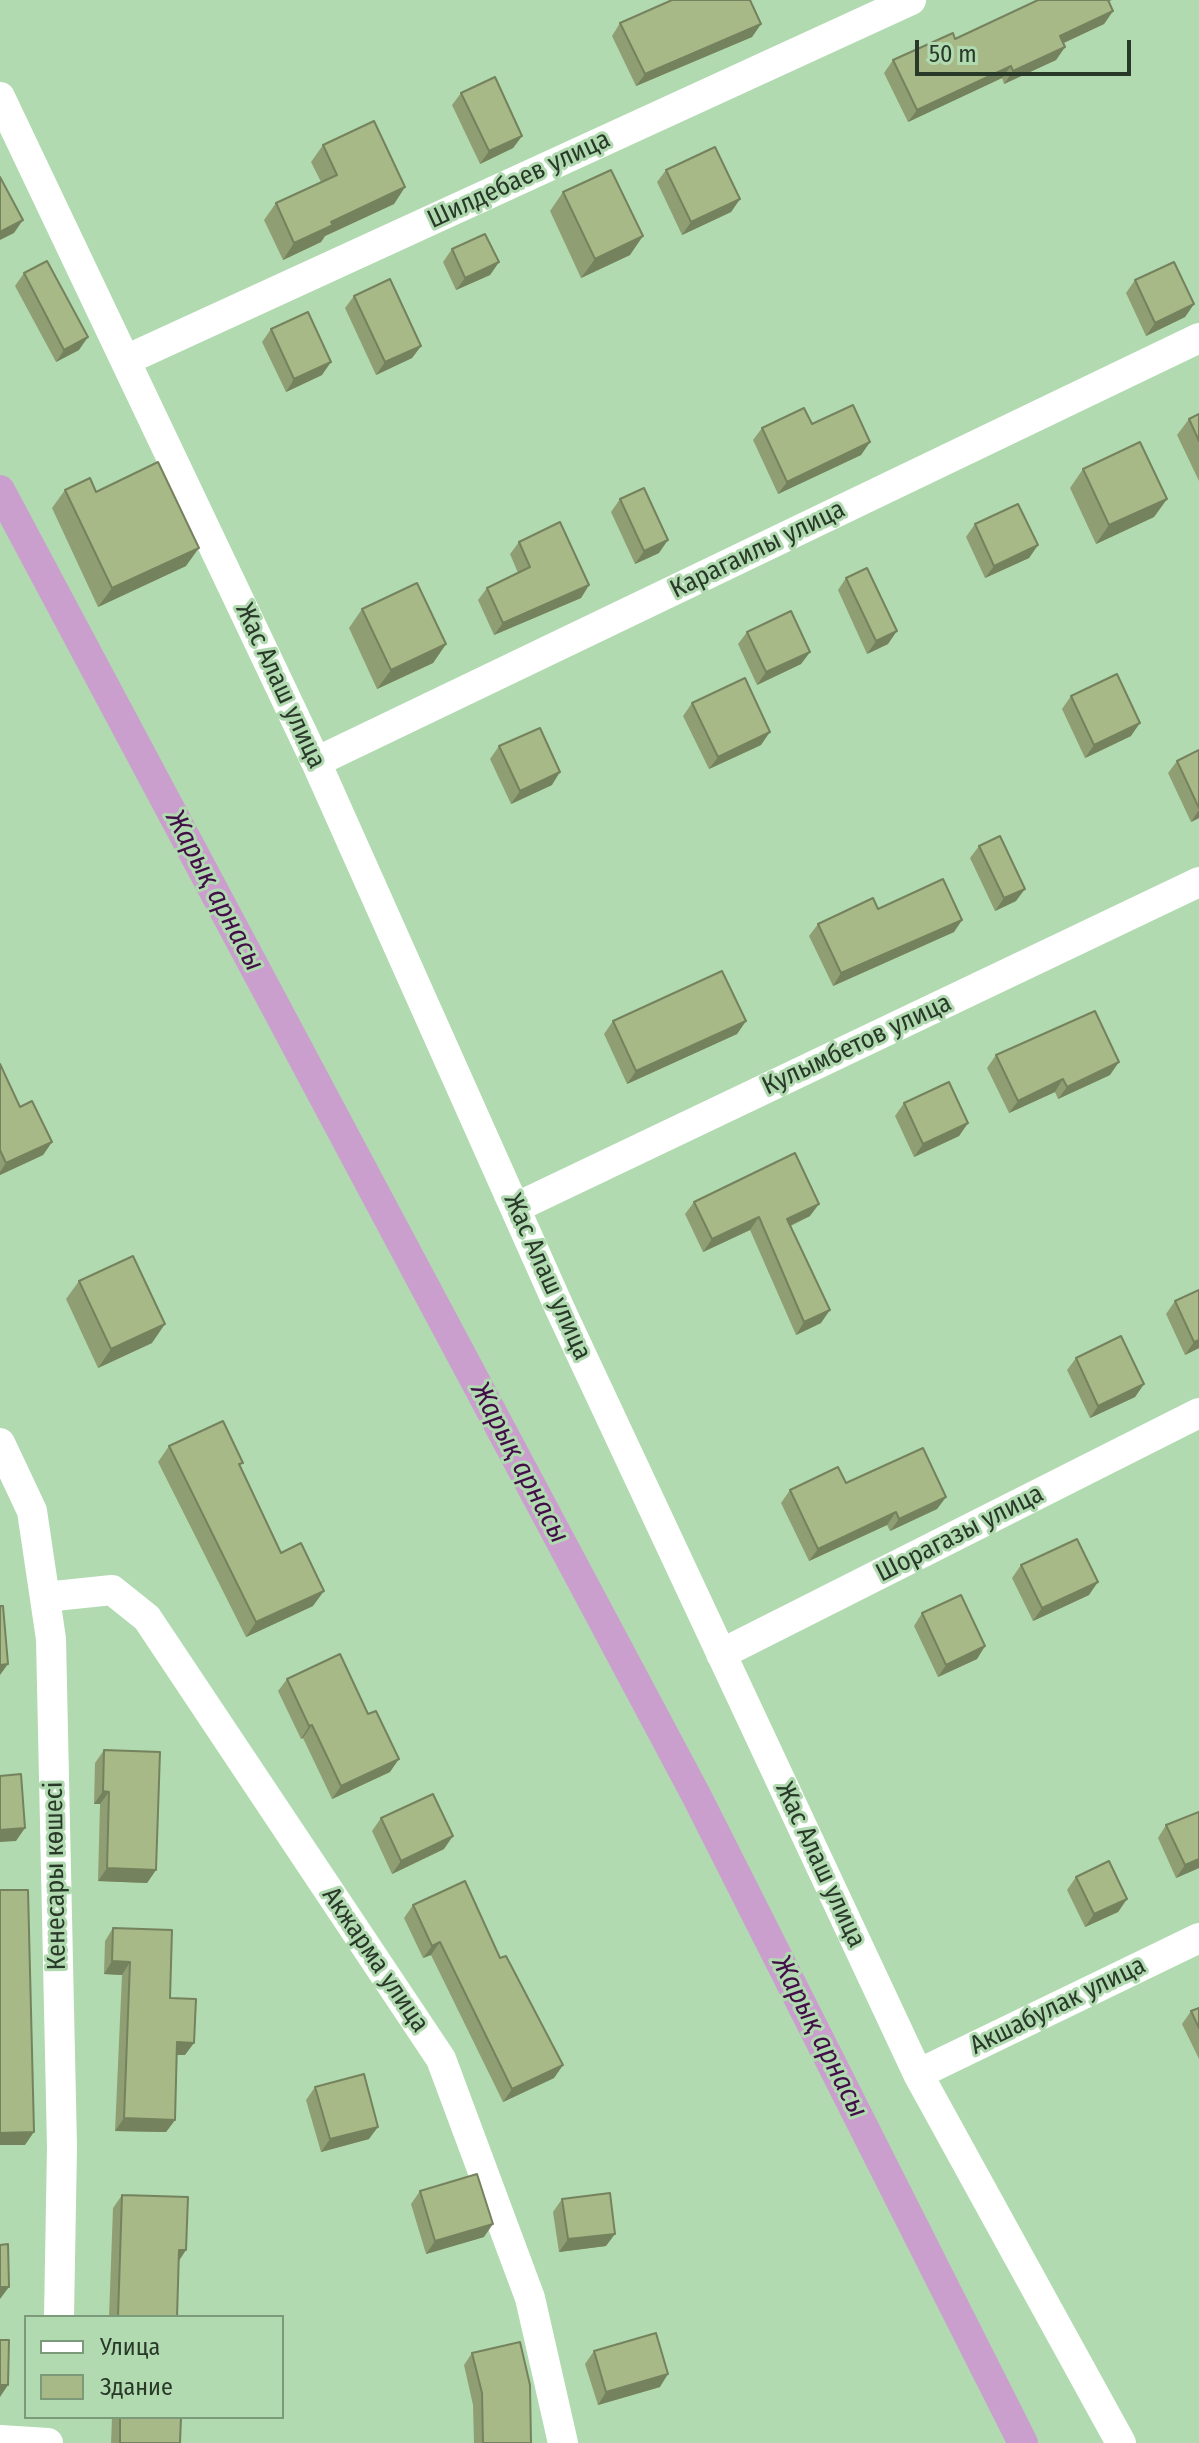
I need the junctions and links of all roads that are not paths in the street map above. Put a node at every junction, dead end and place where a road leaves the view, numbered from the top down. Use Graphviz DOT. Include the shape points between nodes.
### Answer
graph roads {
  1 [pos="911,0"];
  2 [pos="0,97"];
  3 [pos="1199,338"];
  4 [pos="126,360"];
  5 [pos="316,762"];
  6 [pos="1199,882"];
  7 [pos="515,1208"];
  8 [pos="1199,1413"];
  9 [pos="0,1443"];
  10 [pos="45,1597"];
  11 [pos="721,1654"];
  12 [pos="1199,1938"];
  13 [pos="918,2074"];
  14 [pos="59,2315"];
  15 [pos="57,2419"];
  16 [pos="0,2440"];
  17 [pos="48,2443"];
  18 [pos="57,2443"];
  19 [pos="563,2443"];
  20 [pos="1121,2443"];
  1 -- 4 [label="street, Шилдебаев улица"];
  2 -- 4 [label="street, Жас Алаш улица"];
  3 -- 5 [label="street, Карагаилы улица"];
  4 -- 5 [label="street, Жас Алаш улица"];
  5 -- 7 [label="street, Жас Алаш улица"];
  6 -- 7 [label="street, Кулымбетов улица"];
  7 -- 11 [label="street, Жас Алаш улица"];
  8 -- 11 [label="street, Шорагазы улица"];
  9 -- 10 [label="street, Кенесары көшесі" via="32,1511"];
  10 -- 14 [label="street, Кенесары көшесі" via="51,1639 62,2131"];
  10 -- 19 [label="street, Акжарма улица" via="112,1590 147,1618 441,2059 530,2298"];
  11 -- 13 [label="street, Жас Алаш улица"];
  12 -- 13 [label="street, Акшабулак улица"];
  13 -- 20 [label="street, Жас Алаш улица"];
  15 -- 18 [label="street"];
  16 -- 17 [label="street"];
}
